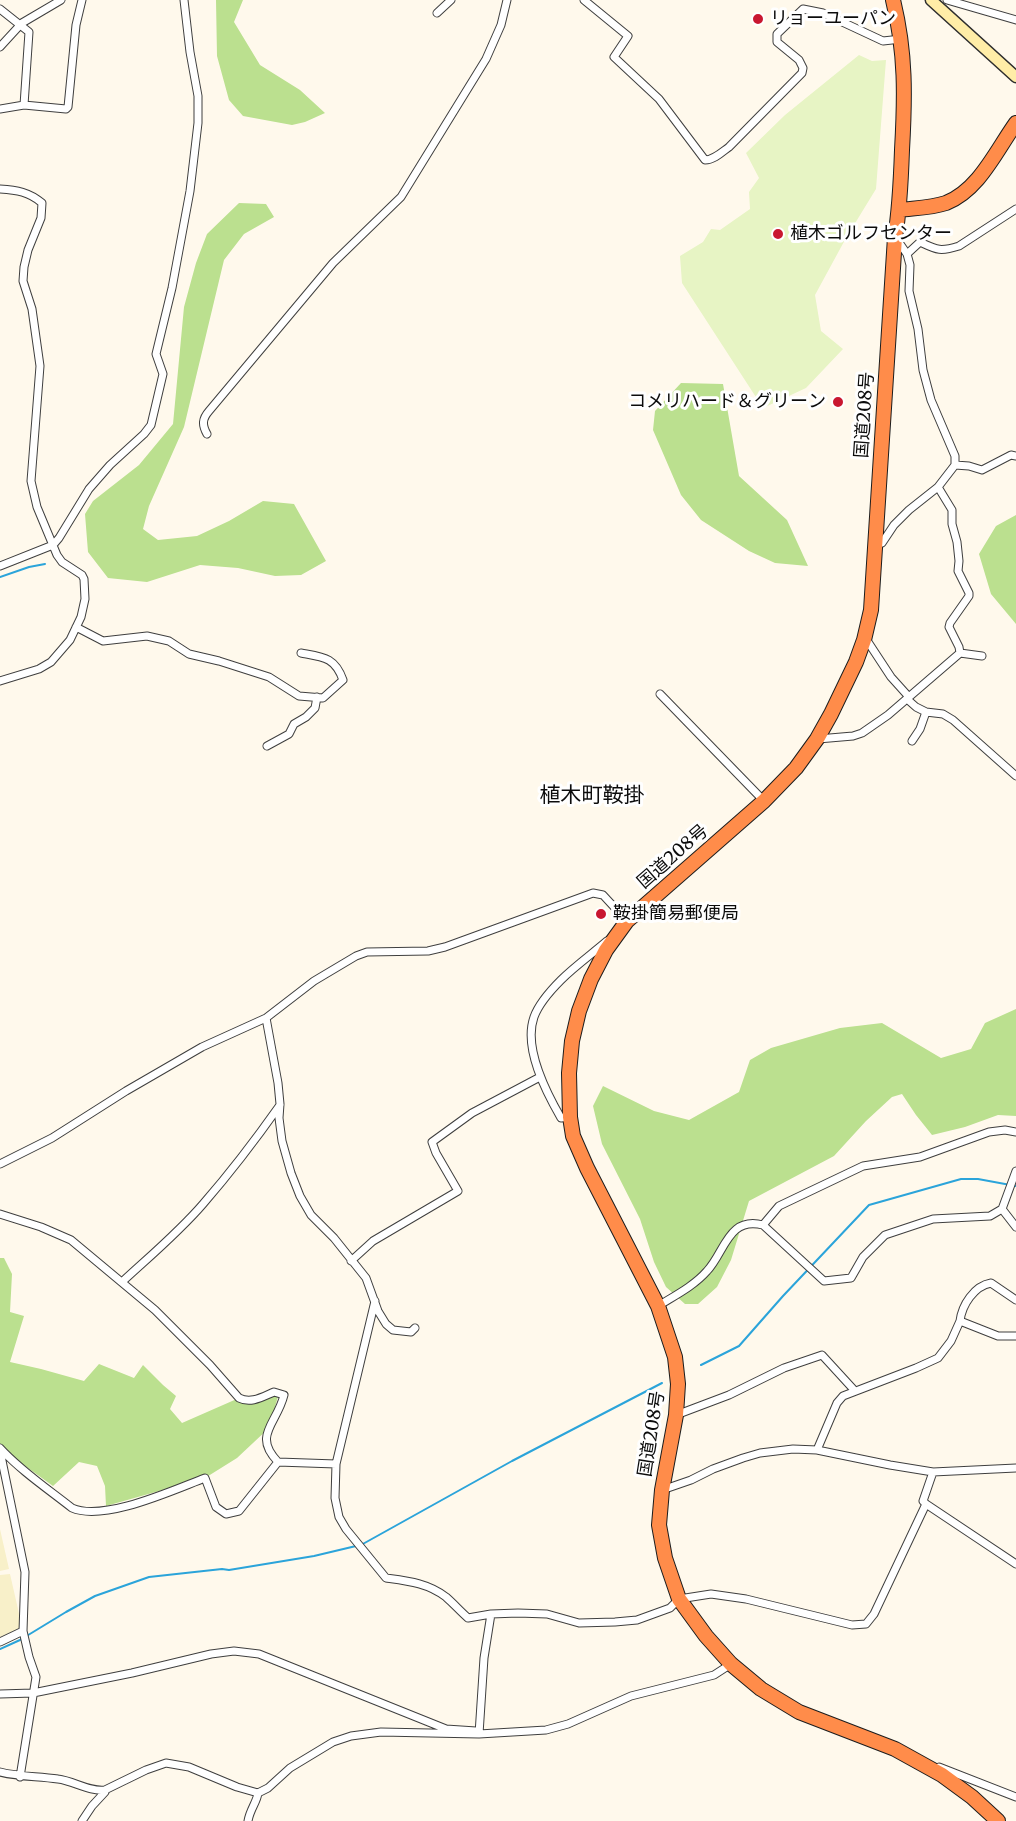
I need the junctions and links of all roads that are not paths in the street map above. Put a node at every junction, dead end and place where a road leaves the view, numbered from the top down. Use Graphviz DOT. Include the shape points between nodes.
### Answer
graph roads {
  1 [pos="82,0"];
  2 [pos="184,0"];
  3 [pos="451,0"];
  4 [pos="507,0"];
  5 [pos="584,0"];
  6 [pos="893,0"];
  7 [pos="931,0"];
  8 [pos="947,0"];
  9 [pos="57,1"];
  10 [pos="0,9"];
  11 [pos="437,13"];
  12 [pos="1016,20"];
  13 [pos="20,24"];
  14 [pos="901,39"];
  15 [pos="0,47"];
  16 [pos="1016,78"];
  17 [pos="24,105"];
  18 [pos="0,109"];
  19 [pos="1016,123"];
  20 [pos="0,189"];
  21 [pos="1016,209"];
  22 [pos="899,210"];
  23 [pos="896,237"];
  24 [pos="907,254"];
  25 [pos="207,434"];
  26 [pos="1016,456"];
  27 [pos="956,465"];
  28 [pos="938,487"];
  29 [pos="52,545"];
  30 [pos="874,546"];
  31 [pos="0,566"];
  32 [pos="76,627"];
  33 [pos="864,640"];
  34 [pos="302,653"];
  35 [pos="960,654"];
  36 [pos="982,656"];
  37 [pos="0,681"];
  38 [pos="660,694"];
  39 [pos="317,697"];
  40 [pos="908,698"];
  41 [pos="926,712"];
  42 [pos="817,739"];
  43 [pos="912,741"];
  44 [pos="267,746"];
  45 [pos="1016,776"];
  46 [pos="764,801"];
  47 [pos="627,921"];
  48 [pos="266,1018"];
  49 [pos="540,1077"];
  50 [pos="280,1104"];
  51 [pos="570,1117"];
  52 [pos="1016,1131"];
  53 [pos="0,1164"];
  54 [pos="1016,1171"];
  55 [pos="1002,1209"];
  56 [pos="0,1214"];
  57 [pos="763,1225"];
  58 [pos="1016,1227"];
  59 [pos="351,1261"];
  60 [pos="122,1282"];
  61 [pos="1016,1300"];
  62 [pos="375,1301"];
  63 [pos="658,1306"];
  64 [pos="960,1321"];
  65 [pos="415,1328"];
  66 [pos="1016,1336"];
  67 [pos="855,1391"];
  68 [pos="676,1415"];
  69 [pos="0,1449"];
  70 [pos="817,1450"];
  71 [pos="278,1462"];
  72 [pos="336,1464"];
  73 [pos="1016,1468"];
  74 [pos="933,1472"];
  75 [pos="662,1490"];
  76 [pos="926,1504"];
  77 [pos="1016,1564"];
  78 [pos="680,1599"];
  79 [pos="490,1614"];
  80 [pos="23,1631"];
  81 [pos="0,1641"];
  82 [pos="730,1664"];
  83 [pos="33,1693"];
  84 [pos="0,1694"];
  85 [pos="479,1733"];
  86 [pos="895,1749"];
  87 [pos="0,1772"];
  88 [pos="20,1777"];
  89 [pos="105,1790"];
  90 [pos="258,1793"];
  91 [pos="1016,1797"];
  92 [pos="82,1821"];
  93 [pos="248,1821"];
  94 [pos="998,1821"];
  1 -- 17 [label="street" via="68,107"];
  2 -- 29 [label="street" via="198,96 198,123 184,223 156,354 163,375 151,425 89,489"];
  3 -- 11 [label="street"];
  4 -- 25 [label="street" via="486,59 401,197 333,263 209,411 203,421"];
  5 -- 14 [label="street" via="628,36 614,57 659,99 708,161 729,147 802,73 799,60 777,42 777,34 803,9 823,13 883,41"];
  6 -- 14 [label="highway, 国道208号"];
  7 -- 16 [label="street"];
  8 -- 12 [label="street"];
  9 -- 13 [label="street"];
  10 -- 13 [label="street"];
  13 -- 15 [label="street"];
  13 -- 17 [label="street" via="29,32"];
  14 -- 22 [label="highway, 国道208号" via="906,93"];
  17 -- 18 [label="street"];
  19 -- 22 [label="highway" via="980,176 957,198"];
  20 -- 29 [label="street" via="22,191 42,203 23,281 32,309 40,366 31,481"];
  21 -- 24 [label="street" via="959,246 934,249 920,242"];
  22 -- 23 [label="highway, 国道208号"];
  23 -- 24 [label="street"];
  23 -- 30 [label="highway, 国道208号"];
  24 -- 27 [label="street" via="909,291 923,370"];
  26 -- 27 [label="street" via="1011,454 982,470"];
  27 -- 28 [label="street"];
  28 -- 30 [label="street" via="894,525 882,543"];
  28 -- 35 [label="street" via="952,510 958,571 969,593 949,627"];
  29 -- 31 [label="street"];
  29 -- 32 [label="street" via="62,562 84,579 85,599"];
  30 -- 33 [label="highway, 国道208号" via="871,610"];
  32 -- 37 [label="street" via="51,662"];
  32 -- 39 [label="street" via="104,640 147,636 169,641 189,654 269,677 299,696"];
  33 -- 40 [label="street"];
  33 -- 42 [label="highway, 国道208号"];
  34 -- 39 [label="street" via="324,657 338,667 343,680 323,698"];
  35 -- 36 [label="street"];
  35 -- 40 [label="street"];
  38 -- 46 [label="street"];
  39 -- 44 [label="street" via="315,708 294,724 289,735"];
  40 -- 41 [label="street"];
  40 -- 42 [label="street" via="862,733"];
  41 -- 43 [label="street"];
  41 -- 45 [label="street" via="944,714 953,720"];
  42 -- 46 [label="highway, 国道208号"];
  46 -- 47 [label="highway, 国道208号"];
  47 -- 48 [label="street" via="603,896 593,893 445,947 367,952 314,981"];
  47 -- 49 [label="street" via="544,999 532,1032"];
  47 -- 51 [label="highway, 国道208号" via="606,950 579,1011 569,1073"];
  48 -- 50 [label="street"];
  48 -- 53 [label="street" via="202,1047 52,1138"];
  49 -- 51 [label="street" via="561,1118"];
  49 -- 59 [label="street" via="472,1113 432,1142 458,1191 373,1240"];
  50 -- 59 [label="street" via="282,1141 300,1196 311,1215"];
  50 -- 60 [label="street" via="202,1205"];
  51 -- 63 [label="highway, 国道208号" via="573,1136 587,1168"];
  52 -- 57 [label="street" via="989,1132 920,1157 863,1166 779,1206"];
  54 -- 55 [label="street"];
  55 -- 57 [label="street" via="990,1216 933,1219 885,1235 863,1257 851,1278 824,1281"];
  55 -- 58 [label="street"];
  56 -- 60 [label="street" via="71,1240"];
  57 -- 63 [label="street" via="745,1225 732,1232 708,1271"];
  59 -- 62 [label="street" via="366,1278"];
  60 -- 71 [label="street" via="155,1310 239,1398 257,1400 274,1392 284,1395 266,1438 269,1452"];
  61 -- 64 [label="street" via="991,1283 984,1284 961,1309"];
  62 -- 65 [label="street" via="393,1330 411,1332"];
  62 -- 72 [label="street"];
  63 -- 68 [label="highway, 国道208号" via="675,1357"];
  64 -- 66 [label="street" via="998,1336"];
  64 -- 67 [label="street" via="938,1358"];
  67 -- 68 [label="street" via="822,1356 784,1368"];
  67 -- 70 [label="street" via="837,1402"];
  68 -- 75 [label="highway, 国道208号"];
  69 -- 71 [label="street" via="80,1511 133,1505 205,1478 216,1506 233,1514"];
  69 -- 80 [label="street" via="24,1572"];
  70 -- 74 [label="street"];
  70 -- 75 [label="street" via="760,1453"];
  71 -- 72 [label="street"];
  72 -- 79 [label="street" via="339,1517 386,1578 417,1582 436,1590 468,1618"];
  73 -- 74 [label="street"];
  74 -- 76 [label="street" via="923,1501"];
  75 -- 78 [label="highway, 国道208号" via="659,1526 665,1558"];
  76 -- 77 [label="street"];
  76 -- 78 [label="street" via="866,1624 852,1625 711,1594"];
  78 -- 79 [label="street" via="670,1608 637,1620 615,1622 579,1623 547,1614"];
  78 -- 82 [label="highway, 国道208号"];
  79 -- 85 [label="street"];
  80 -- 81 [label="street"];
  80 -- 83 [label="street" via="36,1677"];
  82 -- 85 [label="street" via="714,1675 631,1696 568,1724 546,1730"];
  82 -- 86 [label="highway, 国道208号" via="760,1689 799,1712"];
  83 -- 84 [label="street"];
  83 -- 85 [label="street" via="234,1651 259,1654 446,1729"];
  83 -- 88 [label="street"];
  85 -- 90 [label="street" via="381,1732 351,1736 333,1742 290,1768"];
  86 -- 91 [label="street"];
  86 -- 94 [label="highway, 国道208号" via="942,1775"];
  87 -- 88 [label="street"];
  88 -- 89 [label="street" via="59,1779"];
  89 -- 90 [label="street" via="166,1763 189,1767"];
  89 -- 92 [label="street"];
  90 -- 93 [label="street"];
}
